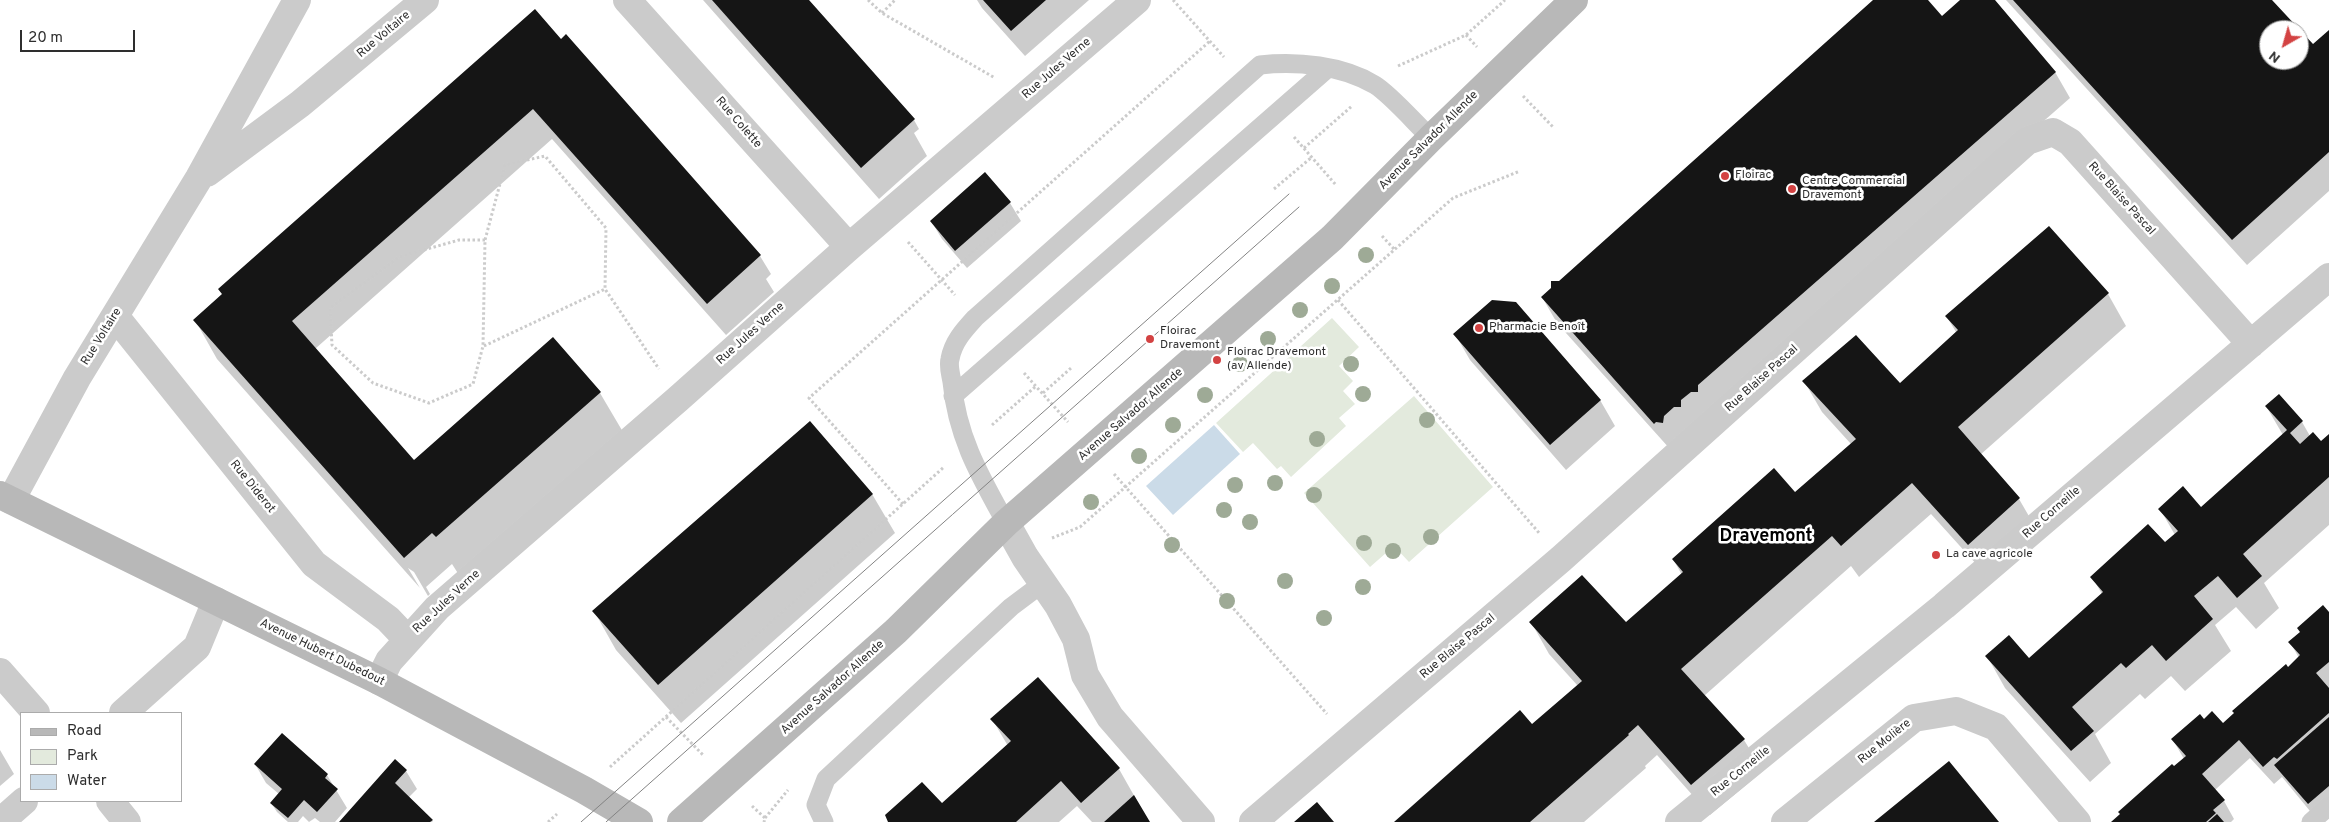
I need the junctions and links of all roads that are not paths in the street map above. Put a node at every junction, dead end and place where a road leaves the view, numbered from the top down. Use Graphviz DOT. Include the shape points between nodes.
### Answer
graph roads {
  1 [pos="297,0"];
  2 [pos="425,0"];
  3 [pos="627,0"];
  4 [pos="1137,0"];
  5 [pos="1574,0"];
  6 [pos="1328,68"];
  7 [pos="1431,138"];
  8 [pos="199,178"];
  9 [pos="848,246"];
  10 [pos="2329,277"];
  11 [pos="115,316"];
  12 [pos="2251,344"];
  13 [pos="953,396"];
  14 [pos="6,497"];
  15 [pos="1006,523"];
  16 [pos="1043,583"];
  17 [pos="216,601"];
  18 [pos="407,639"];
  19 [pos="0,672"];
  20 [pos="379,681"];
  21 [pos="35,712"];
  22 [pos="124,712"];
  23 [pos="23,802"];
  24 [pos="111,802"];
  25 [pos="2329,806"];
  26 [pos="0,822"];
  27 [pos="128,822"];
  28 [pos="639,822"];
  29 [pos="681,822"];
  30 [pos="824,822"];
  31 [pos="1201,822"];
  32 [pos="1253,822"];
  33 [pos="1680,822"];
  34 [pos="1785,822"];
  35 [pos="2077,822"];
  36 [pos="2311,822"];
  1 -- 8 [label="street, Rue Voltaire"];
  2 -- 8 [label="street, Rue Voltaire" via="300,104"];
  3 -- 9 [label="street, Rue Colette"];
  4 -- 9 [label="street, Rue Jules Verne"];
  5 -- 7 [label="street, Avenue Salvador Allende"];
  6 -- 7 [label="lane" via="1376,86"];
  6 -- 13 [label="lane"];
  6 -- 13 [label="lane" via="1278,63 1260,65 1249,74 960,334 949,360"];
  7 -- 15 [label="street, Avenue Salvador Allende" via="1332,238"];
  8 -- 11 [label="street, Rue Voltaire"];
  9 -- 18 [label="street, Rue Jules Verne" via="437,608"];
  10 -- 12 [label="street, Rue Corneille"];
  11 -- 14 [label="street, Rue Voltaire"];
  11 -- 18 [label="street, Rue Diderot" via="314,564 388,619"];
  12 -- 32 [label="street, Rue Blaise Pascal" via="2070,142 2052,132 2027,141 1561,559"];
  12 -- 33 [label="street, Rue Corneille" via="1944,606"];
  13 -- 15 [label="lane" via="966,447"];
  14 -- 17 [label="street, Avenue Hubert Dubedout"];
  15 -- 16 [label="street"];
  15 -- 29 [label="street, Avenue Salvador Allende" via="896,631"];
  16 -- 30 [label="lane" via="1011,607 826,779 816,805"];
  16 -- 31 [label="street" via="1076,639 1085,675 1110,716"];
  17 -- 20 [label="street, Avenue Hubert Dubedout"];
  17 -- 22 [label="street" via="197,647"];
  18 -- 20 [label="street, Rue Jules Verne" via="389,661"];
  19 -- 21 [label="street"];
  20 -- 28 [label="street, Avenue Hubert Dubedout"];
  23 -- 26 [label="street"];
  24 -- 27 [label="street"];
  25 -- 36 [label="lane"];
  34 -- 35 [label="street, Rue Molière" via="1914,718 1956,711 1996,727"];
}
